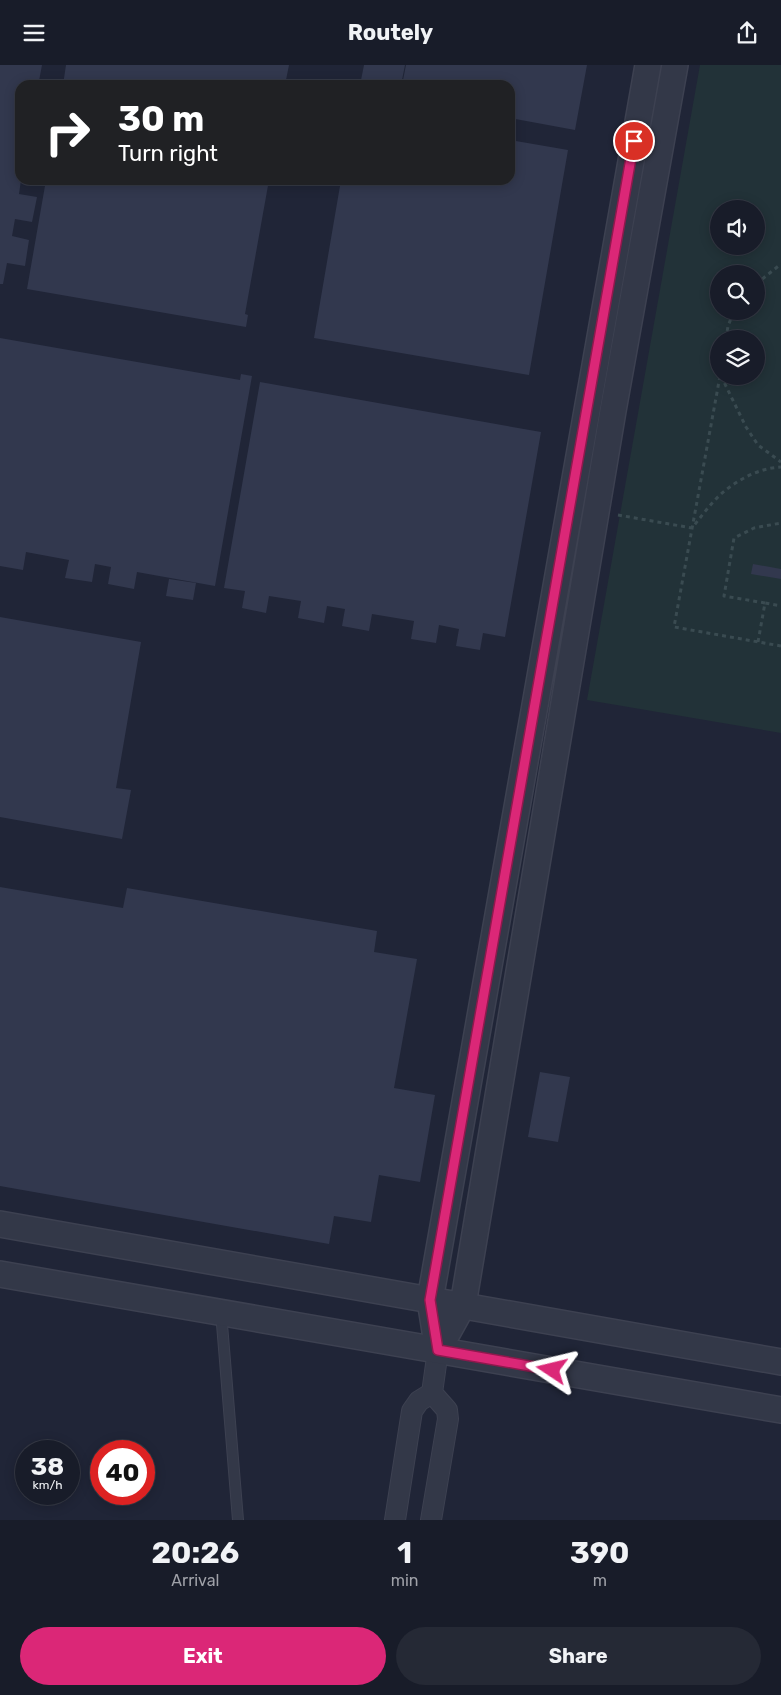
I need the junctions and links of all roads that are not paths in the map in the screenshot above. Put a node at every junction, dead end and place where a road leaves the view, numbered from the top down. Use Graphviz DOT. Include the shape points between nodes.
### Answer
graph roads {
  1 [pos="648,65"];
  2 [pos="674,65"];
  3 [pos="0,1225"];
  4 [pos="0,1274"];
  5 [pos="430,1300"];
  6 [pos="463,1305"];
  7 [pos="221,1312"];
  8 [pos="438,1350"];
  9 [pos="781,1362"];
  10 [pos="432,1393"];
  11 [pos="781,1411"];
  12 [pos="238,1520"];
  13 [pos="395,1520"];
  14 [pos="431,1520"];
  1 -- 5 [label="street"];
  2 -- 6 [label="street"];
  3 -- 5 [label="street"];
  4 -- 7 [label="street"];
  5 -- 6 [label="street"];
  5 -- 8 [label="street"];
  6 -- 8 [label="street"];
  6 -- 9 [label="street"];
  7 -- 8 [label="street"];
  7 -- 12 [label="lane"];
  8 -- 10 [label="street"];
  8 -- 11 [label="street"];
  10 -- 13 [label="street" via="419,1401 412,1411"];
  10 -- 14 [label="street" via="446,1410 448,1419"];
}
